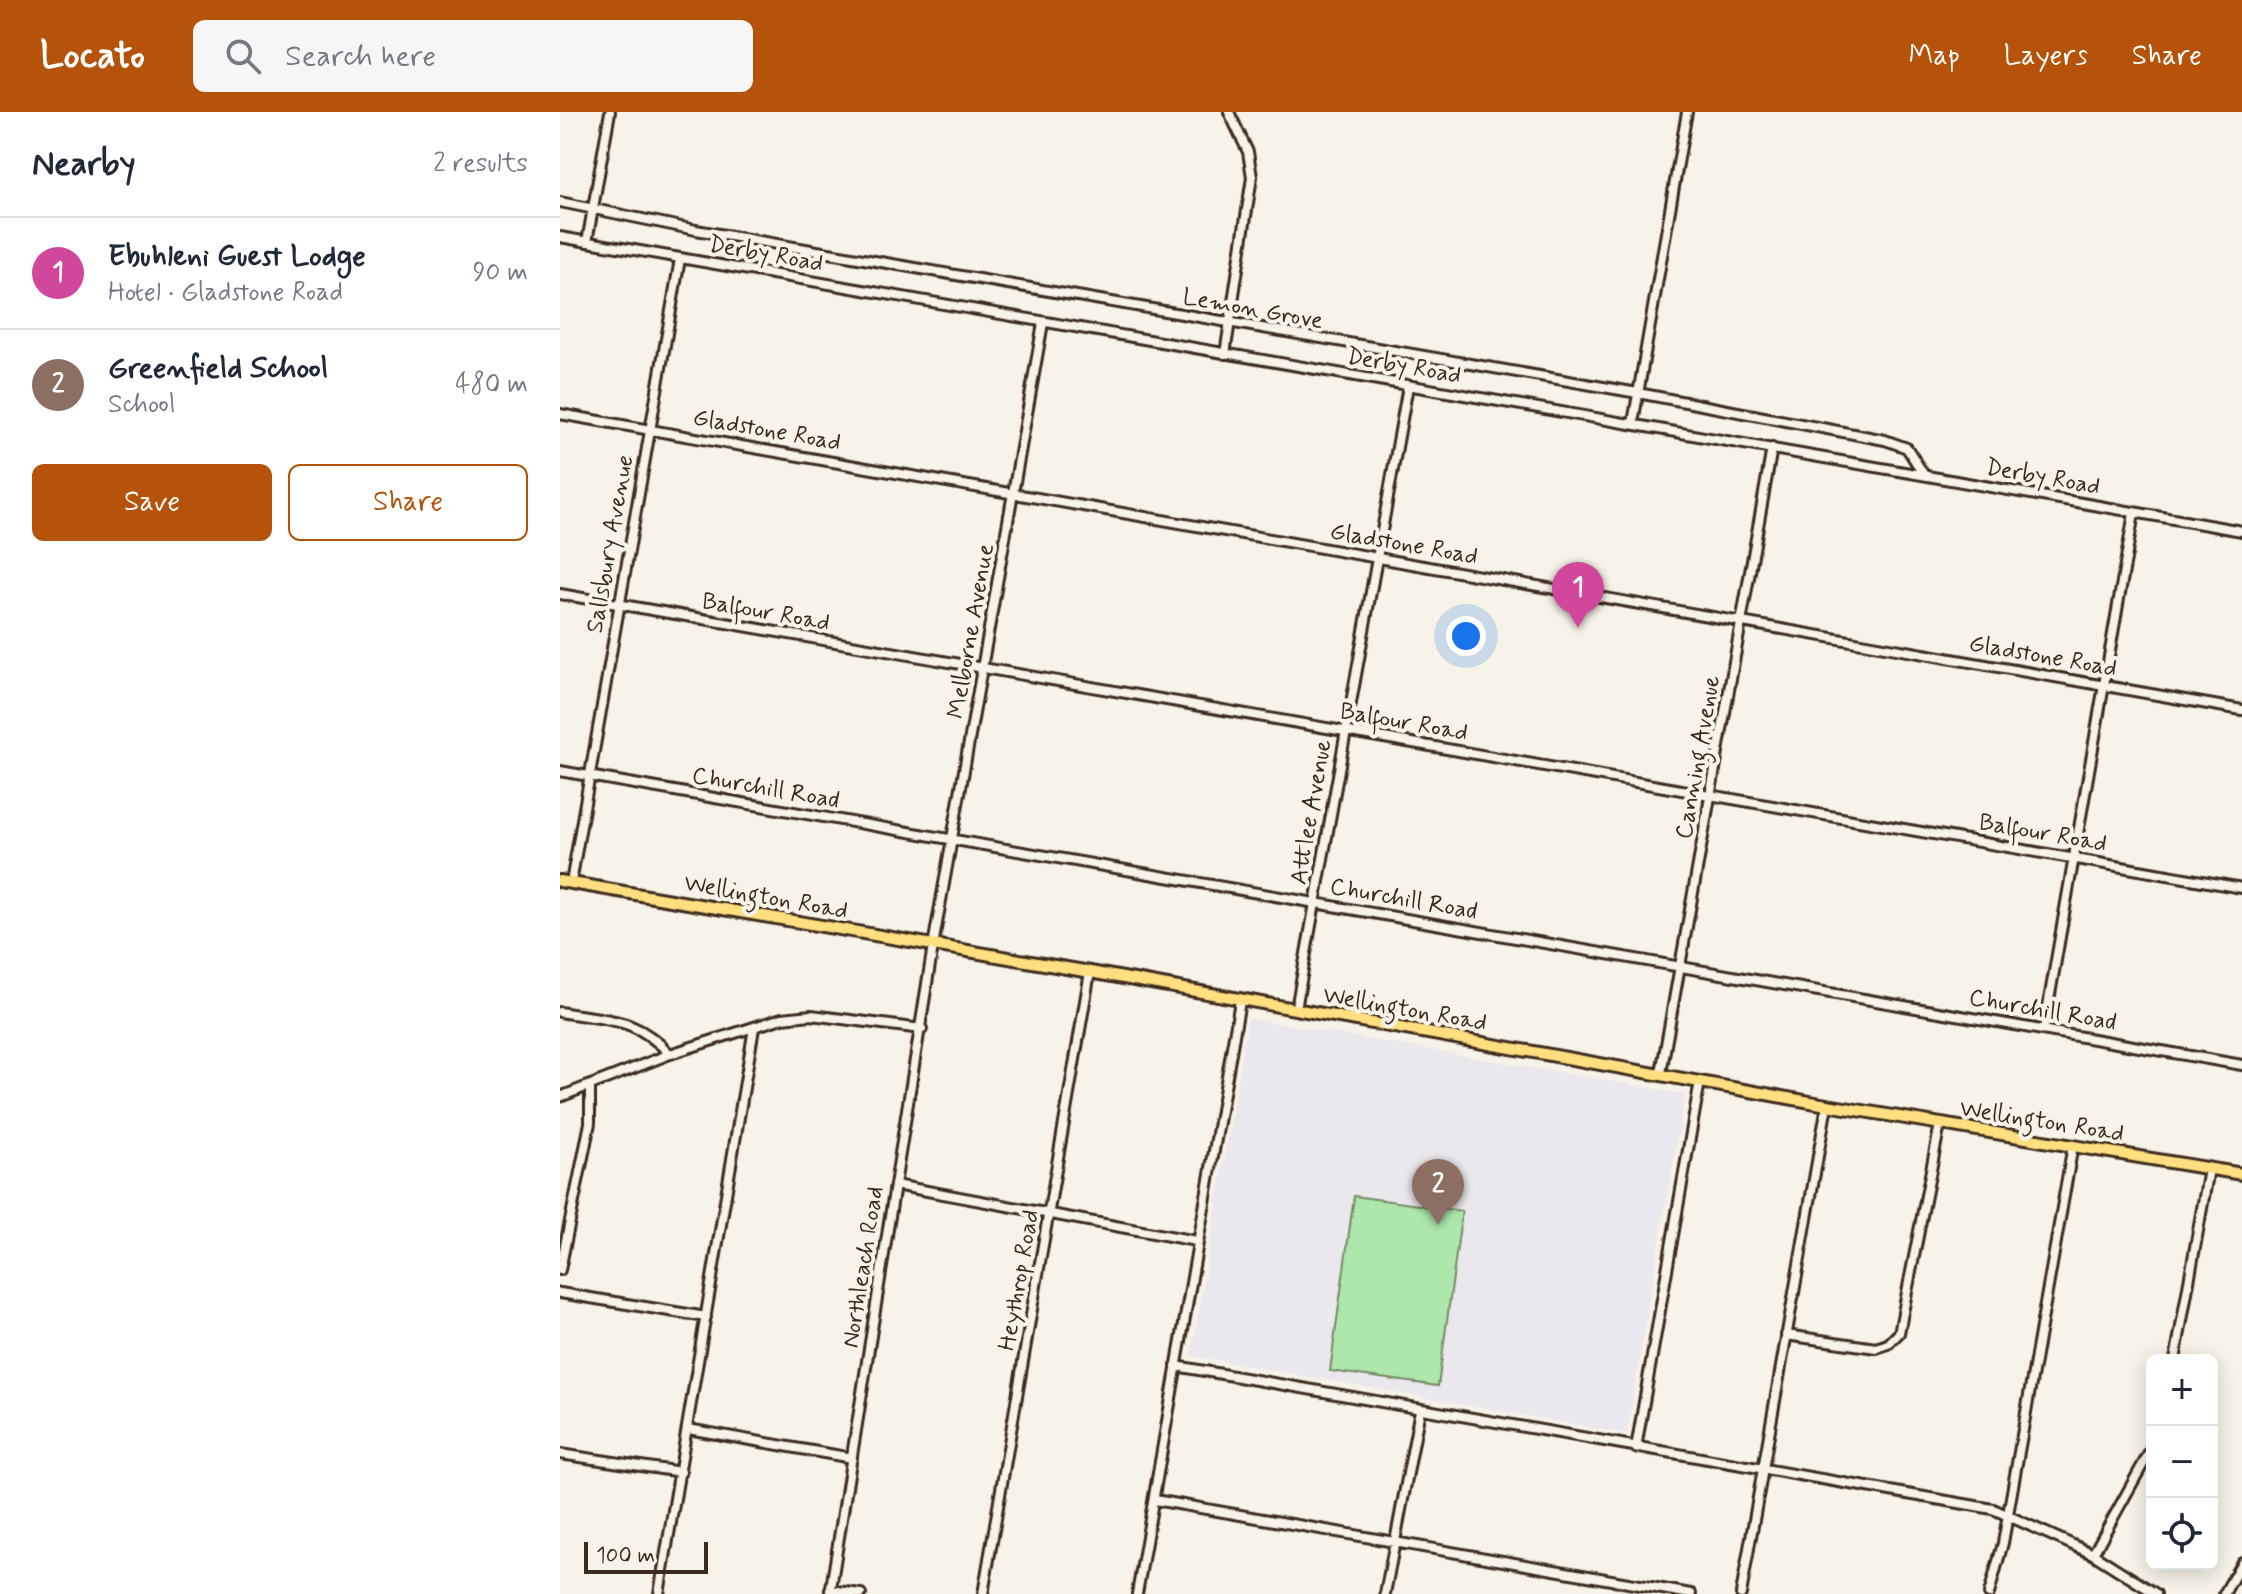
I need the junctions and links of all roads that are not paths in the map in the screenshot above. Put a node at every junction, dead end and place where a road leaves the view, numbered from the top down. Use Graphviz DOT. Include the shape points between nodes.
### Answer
graph roads {
  1 [pos="610,112"];
  2 [pos="1229,112"];
  3 [pos="1687,112"];
  4 [pos="560,202"];
  5 [pos="592,207"];
  6 [pos="560,237"];
  7 [pos="587,242"];
  8 [pos="680,259"];
  9 [pos="1043,323"];
  10 [pos="1228,324"];
  11 [pos="1225,354"];
  12 [pos="1408,386"];
  13 [pos="1638,393"];
  14 [pos="560,414"];
  15 [pos="1633,423"];
  16 [pos="650,428"];
  17 [pos="1772,448"];
  18 [pos="1924,475"];
  19 [pos="1014,494"];
  20 [pos="2134,513"];
  21 [pos="2242,531"];
  22 [pos="1377,558"];
  23 [pos="560,594"];
  24 [pos="617,604"];
  25 [pos="1741,621"];
  26 [pos="985,668"];
  27 [pos="2104,686"];
  28 [pos="2242,710"];
  29 [pos="1345,731"];
  30 [pos="560,771"];
  31 [pos="590,776"];
  32 [pos="1711,794"];
  33 [pos="953,839"];
  34 [pos="2077,858"];
  35 [pos="566,882"];
  36 [pos="2242,888"];
  37 [pos="1314,903"];
  38 [pos="933,946"];
  39 [pos="1680,967"];
  40 [pos="1090,972"];
  41 [pos="1240,1001"];
  42 [pos="1296,1009"];
  43 [pos="560,1012"];
  44 [pos="754,1028"];
  45 [pos="922,1029"];
  46 [pos="2044,1029"];
  47 [pos="670,1054"];
  48 [pos="2242,1065"];
  49 [pos="1661,1073"];
  50 [pos="1700,1081"];
  51 [pos="590,1087"];
  52 [pos="560,1097"];
  53 [pos="1827,1105"];
  54 [pos="1940,1124"];
  55 [pos="2073,1145"];
  56 [pos="2209,1169"];
  57 [pos="2242,1174"];
  58 [pos="895,1185"];
  59 [pos="1050,1214"];
  60 [pos="1196,1241"];
  61 [pos="560,1270"];
  62 [pos="560,1293"];
  63 [pos="706,1317"];
  64 [pos="1786,1335"];
  65 [pos="2176,1354"];
  66 [pos="1176,1366"];
  67 [pos="1420,1410"];
  68 [pos="688,1429"];
  69 [pos="1636,1448"];
  70 [pos="560,1454"];
  71 [pos="852,1458"];
  72 [pos="2146,1459"];
  73 [pos="1762,1470"];
  74 [pos="681,1472"];
  75 [pos="1155,1500"];
  76 [pos="2007,1514"];
  77 [pos="1394,1542"];
  78 [pos="2093,1554"];
  79 [pos="2242,1562"];
  80 [pos="830,1592"];
  81 [pos="659,1594"];
  82 [pos="861,1594"];
  83 [pos="983,1594"];
  84 [pos="1137,1594"];
  85 [pos="1385,1594"];
  86 [pos="1691,1594"];
  87 [pos="1741,1594"];
  88 [pos="1989,1594"];
  89 [pos="2156,1594"];
  90 [pos="2224,1594"];
  1 -- 5 [label="street"];
  2 -- 10 [label="street" via="1248,152 1252,177"];
  3 -- 13 [label="street"];
  4 -- 5 [label="street, Lemon Grove"];
  5 -- 7 [label="street"];
  5 -- 10 [label="street, Lemon Grove"];
  6 -- 7 [label="street, Derby Road"];
  7 -- 8 [label="street, Derby Road"];
  8 -- 9 [label="street, Derby Road"];
  8 -- 16 [label="street, Sallsbury Avenue"];
  9 -- 11 [label="street, Derby Road"];
  9 -- 19 [label="street, Melborne Avenue"];
  10 -- 11 [label="street"];
  10 -- 13 [label="street, Lemon Grove"];
  11 -- 12 [label="street, Derby Road"];
  12 -- 15 [label="street, Derby Road"];
  12 -- 22 [label="street, Attlee Avenue"];
  13 -- 15 [label="street"];
  13 -- 18 [label="street, Lemon Grove" via="1885,440 1907,448"];
  14 -- 16 [label="street, Gladstone Road"];
  15 -- 17 [label="street, Derby Road"];
  16 -- 19 [label="street, Gladstone Road"];
  16 -- 24 [label="street, Sallsbury Avenue"];
  17 -- 18 [label="street, Derby Road"];
  17 -- 25 [label="street, Canning Avenue"];
  18 -- 20 [label="street, Derby Road"];
  19 -- 22 [label="street, Gladstone Road"];
  19 -- 26 [label="street, Melborne Avenue"];
  20 -- 21 [label="street, Derby Road"];
  20 -- 27 [label="street"];
  22 -- 25 [label="street, Gladstone Road"];
  22 -- 29 [label="street, Attlee Avenue"];
  23 -- 24 [label="street, Balfour Road"];
  24 -- 26 [label="street, Balfour Road"];
  24 -- 31 [label="street, Sallsbury Avenue"];
  25 -- 27 [label="street, Gladstone Road"];
  25 -- 32 [label="street, Canning Avenue"];
  26 -- 29 [label="street, Balfour Road"];
  26 -- 33 [label="street, Melborne Avenue"];
  27 -- 28 [label="street, Gladstone Road"];
  27 -- 34 [label="street"];
  29 -- 32 [label="street, Balfour Road"];
  29 -- 37 [label="street, Attlee Avenue"];
  30 -- 31 [label="street, Churchill Road"];
  31 -- 33 [label="street, Churchill Road"];
  31 -- 35 [label="street, Sallsbury Avenue"];
  32 -- 34 [label="street, Balfour Road"];
  32 -- 39 [label="street, Canning Avenue"];
  33 -- 37 [label="street, Churchill Road"];
  33 -- 38 [label="street, Melborne Avenue"];
  34 -- 36 [label="street, Balfour Road"];
  34 -- 46 [label="street"];
  35 -- 38 [label="main road, Wellington Road"];
  37 -- 39 [label="street, Churchill Road"];
  37 -- 42 [label="street, Attlee Avenue"];
  38 -- 40 [label="main road, Wellington Road"];
  38 -- 45 [label="street, Northleach Road"];
  39 -- 46 [label="street, Churchill Road"];
  39 -- 49 [label="street, Canning Avenue"];
  40 -- 41 [label="main road, Wellington Road"];
  40 -- 59 [label="street, Heythrop Road"];
  41 -- 42 [label="main road, Wellington Road"];
  41 -- 60 [label="street"];
  42 -- 49 [label="main road, Wellington Road"];
  43 -- 47 [label="street" via="634,1025"];
  44 -- 45 [label="street" via="811,1015"];
  44 -- 47 [label="street"];
  44 -- 63 [label="street"];
  45 -- 58 [label="street, Northleach Road"];
  46 -- 48 [label="street, Churchill Road"];
  47 -- 51 [label="street"];
  49 -- 50 [label="main road, Wellington Road"];
  50 -- 53 [label="main road, Wellington Road"];
  50 -- 69 [label="street"];
  51 -- 52 [label="street"];
  51 -- 61 [label="street" via="590,1123"];
  53 -- 54 [label="main road, Wellington Road"];
  53 -- 64 [label="street"];
  54 -- 55 [label="main road, Wellington Road"];
  54 -- 64 [label="street" via="1899,1333 1876,1348"];
  55 -- 56 [label="main road, Wellington Road"];
  55 -- 76 [label="street"];
  56 -- 57 [label="main road, Wellington Road"];
  56 -- 65 [label="street"];
  58 -- 59 [label="street"];
  58 -- 71 [label="street, Northleach Road"];
  59 -- 60 [label="street"];
  59 -- 83 [label="street, Heythrop Road"];
  60 -- 66 [label="street"];
  62 -- 63 [label="street"];
  63 -- 68 [label="street"];
  64 -- 73 [label="street"];
  66 -- 67 [label="street"];
  66 -- 75 [label="street"];
  67 -- 69 [label="street"];
  67 -- 77 [label="street"];
  68 -- 71 [label="street"];
  68 -- 74 [label="street"];
  69 -- 73 [label="street"];
  70 -- 74 [label="street"];
  71 -- 80 [label="street, Northleach Road"];
  72 -- 78 [label="street"];
  73 -- 76 [label="street"];
  73 -- 87 [label="street"];
  74 -- 81 [label="street"];
  75 -- 77 [label="street"];
  75 -- 84 [label="street"];
  76 -- 78 [label="street"];
  76 -- 88 [label="street"];
  77 -- 85 [label="street"];
  77 -- 86 [label="street"];
  78 -- 89 [label="street"];
  79 -- 90 [label="street"];
  80 -- 82 [label="street"];
}
